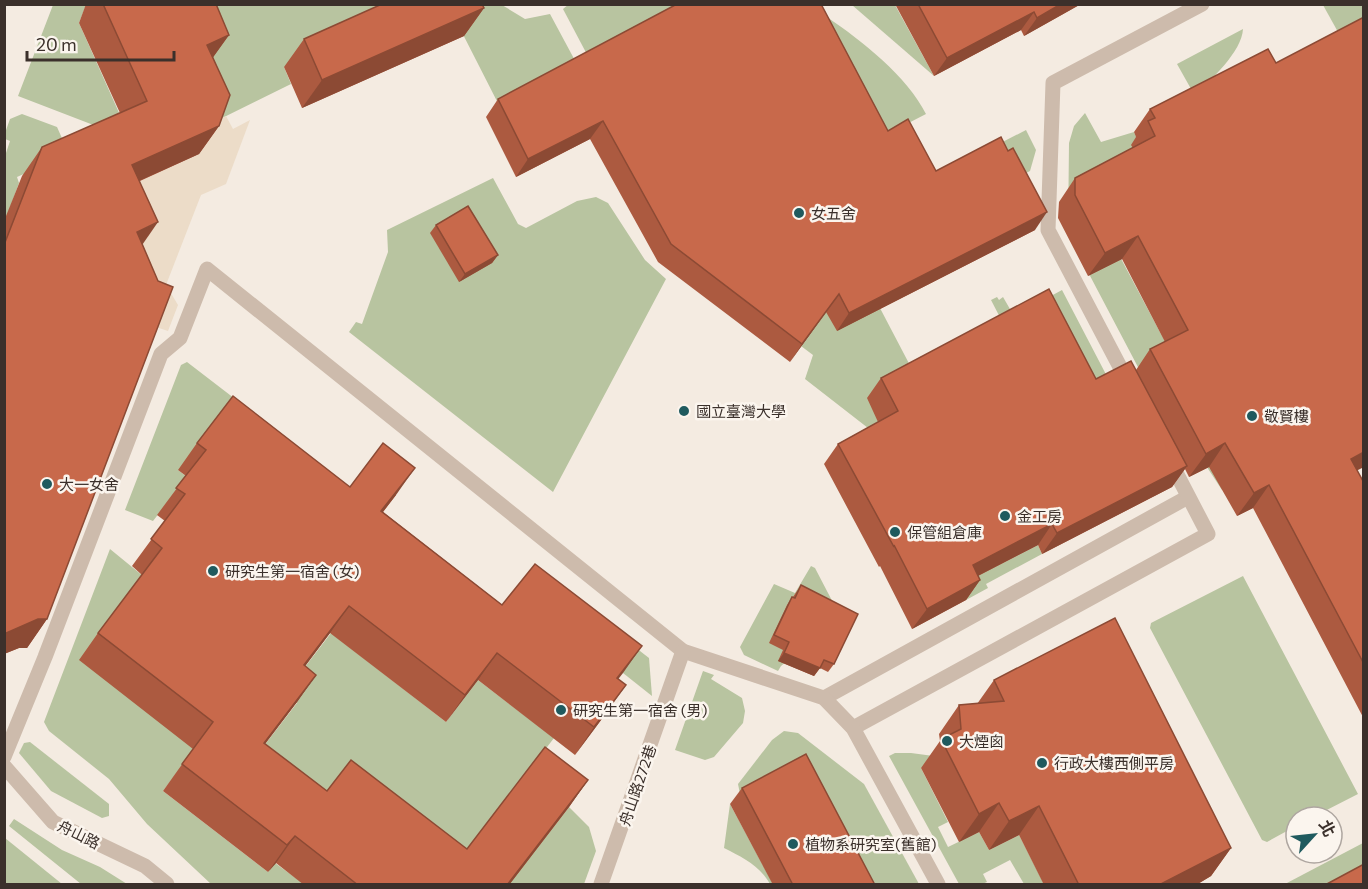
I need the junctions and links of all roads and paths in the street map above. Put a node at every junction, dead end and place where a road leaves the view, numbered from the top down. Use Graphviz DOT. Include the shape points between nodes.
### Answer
graph roads {
  1 [pos="1202,4"];
  2 [pos="1134,394"];
  3 [pos="1161,446"];
  4 [pos="1188,497"];
  5 [pos="683,651"];
  6 [pos="824,698"];
  7 [pos="853,728"];
  8 [pos="4,757"];
  9 [pos="4,766"];
  10 [pos="167,885"];
  11 [pos="601,885"];
  12 [pos="938,885"];
  1 -- 2 [label="street" via="1053,83 1048,230"];
  3 -- 4 [label="street"];
  4 -- 6 [label="street"];
  4 -- 7 [label="street" via="1208,534"];
  5 -- 6 [label="street"];
  5 -- 8 [label="street" via="207,269 180,338 161,354"];
  5 -- 11 [label="street, 舟山路272巷"];
  6 -- 7 [label="street"];
  7 -- 12 [label="street"];
  9 -- 10 [label="street, 舟山路" via="53,822 145,866"];
}
